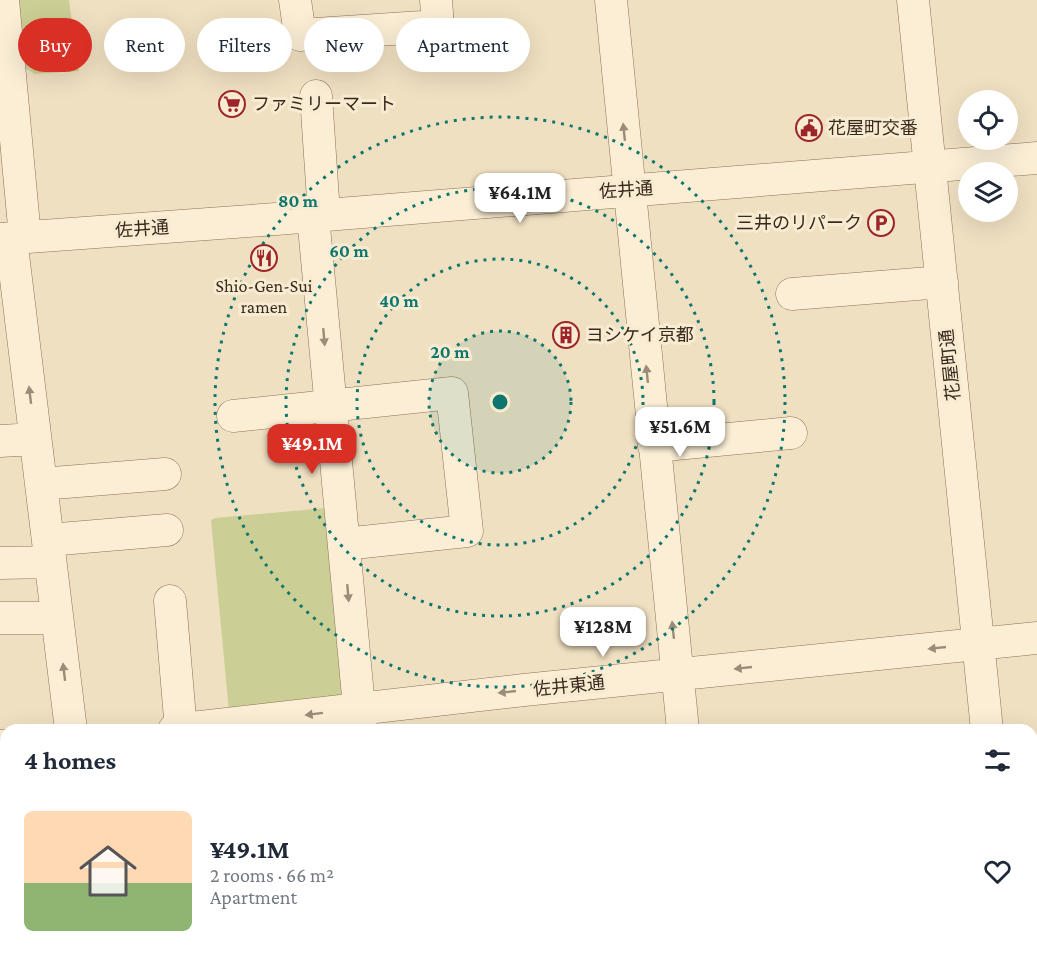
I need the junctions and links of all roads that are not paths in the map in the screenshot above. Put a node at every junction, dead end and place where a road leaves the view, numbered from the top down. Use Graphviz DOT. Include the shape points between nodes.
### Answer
graph roads {
  1 [pos="3,0"];
  2 [pos="295,0"];
  3 [pos="435,0"];
  4 [pos="611,0"];
  5 [pos="914,0"];
  6 [pos="3,35"];
  7 [pos="316,96"];
  8 [pos="1037,158"];
  9 [pos="931,167"];
  10 [pos="629,190"];
  11 [pos="318,215"];
  12 [pos="12,238"];
  13 [pos="942,282"];
  14 [pos="792,294"];
  15 [pos="12,343"];
  16 [pos="331,406"];
  17 [pos="233,416"];
  18 [pos="791,433"];
  19 [pos="35,440"];
  20 [pos="0,441"];
  21 [pos="654,446"];
  22 [pos="165,474"];
  23 [pos="41,484"];
  24 [pos="166,530"];
  25 [pos="344,544"];
  26 [pos="49,551"];
  27 [pos="0,563"];
  28 [pos="170,601"];
  29 [pos="0,618"];
  30 [pos="57,618"];
  31 [pos="1037,638"];
  32 [pos="977,643"];
  33 [pos="677,674"];
  34 [pos="360,720"];
  35 [pos="69,724"];
  36 [pos="177,724"];
  37 [pos="287,724"];
  38 [pos="682,724"];
  39 [pos="986,724"];
  1 -- 6 [label="street"];
  2 -- 3 [label="street" via="300,35 438,26"];
  10 -- 4 [label="street, one-way"];
  5 -- 9 [label="street, 花屋町通"];
  6 -- 12 [label="street"];
  7 -- 11 [label="street"];
  8 -- 9 [label="street, 佐井通"];
  9 -- 10 [label="street, 佐井通"];
  9 -- 13 [label="street, 花屋町通"];
  10 -- 11 [label="street, 佐井通"];
  21 -- 10 [label="street, one-way"];
  11 -- 12 [label="street, 佐井通"];
  11 -- 16 [label="street, one-way"];
  12 -- 15 [label="street"];
  13 -- 14 [label="street"];
  13 -- 32 [label="street, 花屋町通"];
  19 -- 15 [label="street, one-way"];
  16 -- 17 [label="street"];
  16 -- 25 [label="street"];
  16 -- 25 [label="street" via="452,393 467,531"];
  18 -- 21 [label="street"];
  19 -- 20 [label="street"];
  19 -- 23 [label="street"];
  33 -- 21 [label="street, one-way"];
  22 -- 23 [label="street"];
  23 -- 26 [label="street"];
  24 -- 26 [label="street"];
  25 -- 34 [label="street, one-way"];
  26 -- 27 [label="street"];
  26 -- 30 [label="street"];
  28 -- 36 [label="street"];
  29 -- 30 [label="street"];
  35 -- 30 [label="street, one-way"];
  31 -- 32 [label="street, 佐井東通"];
  32 -- 33 [label="street, 佐井東通, one-way"];
  32 -- 39 [label="street, 花屋町通"];
  33 -- 34 [label="street, 佐井東通, one-way"];
  33 -- 38 [label="street"];
  34 -- 37 [label="street, 佐井東通, one-way"];
}
